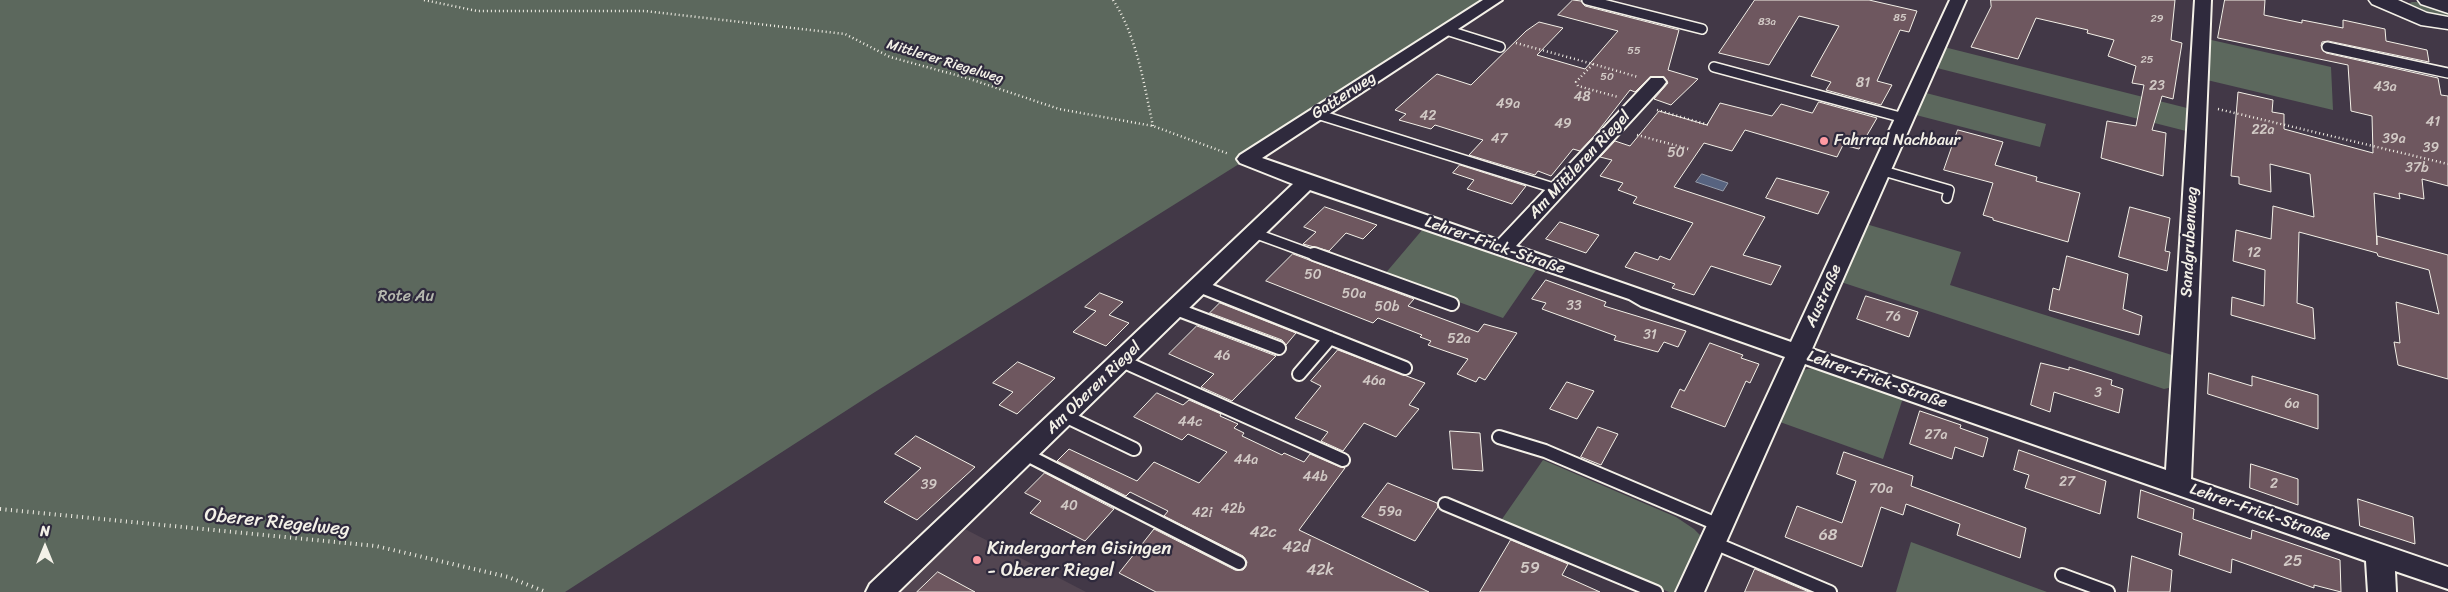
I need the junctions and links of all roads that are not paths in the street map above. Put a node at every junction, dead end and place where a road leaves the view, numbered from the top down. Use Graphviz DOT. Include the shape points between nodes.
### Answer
graph roads {
  1 [pos="1494,0"];
  2 [pos="1587,0"];
  3 [pos="1958,0"];
  4 [pos="2203,0"];
  5 [pos="2390,2"];
  6 [pos="2435,6"];
  7 [pos="2448,23"];
  8 [pos="1702,29"];
  9 [pos="1446,30"];
  10 [pos="2448,37"];
  11 [pos="1500,47"];
  12 [pos="2327,47"];
  13 [pos="1714,67"];
  14 [pos="2448,73"];
  15 [pos="1657,82"];
  16 [pos="1317,114"];
  17 [pos="1904,118"];
  18 [pos="1880,170"];
  19 [pos="1307,182"];
  20 [pos="1557,189"];
  21 [pos="1947,198"];
  22 [pos="1254,233"];
  23 [pos="1502,248"];
  24 [pos="1199,286"];
  25 [pos="1452,304"];
  26 [pos="1176,309"];
  27 [pos="1330,338"];
  28 [pos="1279,348"];
  29 [pos="1799,352"];
  30 [pos="1122,360"];
  31 [pos="1405,368"];
  32 [pos="1299,374"];
  33 [pos="1065,416"];
  34 [pos="1499,438"];
  35 [pos="1134,449"];
  36 [pos="1025,454"];
  37 [pos="1343,460"];
  38 [pos="2178,484"];
  39 [pos="1445,504"];
  40 [pos="1716,534"];
  41 [pos="2380,555"];
  42 [pos="1239,563"];
  43 [pos="2062,575"];
  44 [pos="2448,578"];
  45 [pos="880,592"];
  46 [pos="1656,592"];
  47 [pos="1690,592"];
  48 [pos="1830,592"];
  49 [pos="2108,592"];
  50 [pos="2382,592"];
  1 -- 9 [label="street, Gatterweg"];
  2 -- 8 [label="lane"];
  3 -- 17 [label="street, Austraße"];
  4 -- 38 [label="street, Sandgrubenweg"];
  5 -- 6 [label="main road" via="2406,13"];
  6 -- 7 [label="main road"];
  6 -- 10 [label="main road"];
  9 -- 11 [label="lane"];
  9 -- 16 [label="street, Gatterweg"];
  12 -- 14 [label="lane"];
  13 -- 17 [label="lane"];
  15 -- 20 [label="street, Am Mittleren Riegel" via="1645,109"];
  16 -- 19 [label="street, Gatterweg" via="1247,159"];
  16 -- 20 [label="lane"];
  17 -- 18 [label="street, Austraße"];
  18 -- 21 [label="lane" via="1949,190"];
  18 -- 29 [label="street, Austraße"];
  19 -- 22 [label="street, Am Oberen Riegel"];
  19 -- 23 [label="street, Lehrer-Frick-Straße"];
  20 -- 23 [label="street, Am Mittleren Riegel"];
  22 -- 24 [label="street, Am Oberen Riegel"];
  22 -- 25 [label="lane"];
  23 -- 29 [label="street, Lehrer-Frick-Straße"];
  24 -- 26 [label="street, Am Oberen Riegel"];
  24 -- 27 [label="lane"];
  26 -- 28 [label="lane"];
  26 -- 30 [label="street, Am Oberen Riegel"];
  27 -- 31 [label="lane"];
  27 -- 32 [label="lane"];
  29 -- 38 [label="street, Lehrer-Frick-Straße"];
  29 -- 40 [label="street, Austraße"];
  30 -- 33 [label="street, Am Oberen Riegel"];
  30 -- 37 [label="lane"];
  33 -- 35 [label="lane"];
  33 -- 36 [label="street, Am Oberen Riegel"];
  34 -- 40 [label="lane" via="1545,451"];
  36 -- 42 [label="lane"];
  36 -- 45 [label="street, Am Oberen Riegel"];
  38 -- 41 [label="street, Lehrer-Frick-Straße"];
  39 -- 46 [label="lane"];
  40 -- 47 [label="street, Austraße"];
  40 -- 48 [label="lane"];
  41 -- 44 [label="street, Lehrer-Frick-Straße"];
  41 -- 50 [label="street"];
  43 -- 49 [label="lane"];
}
